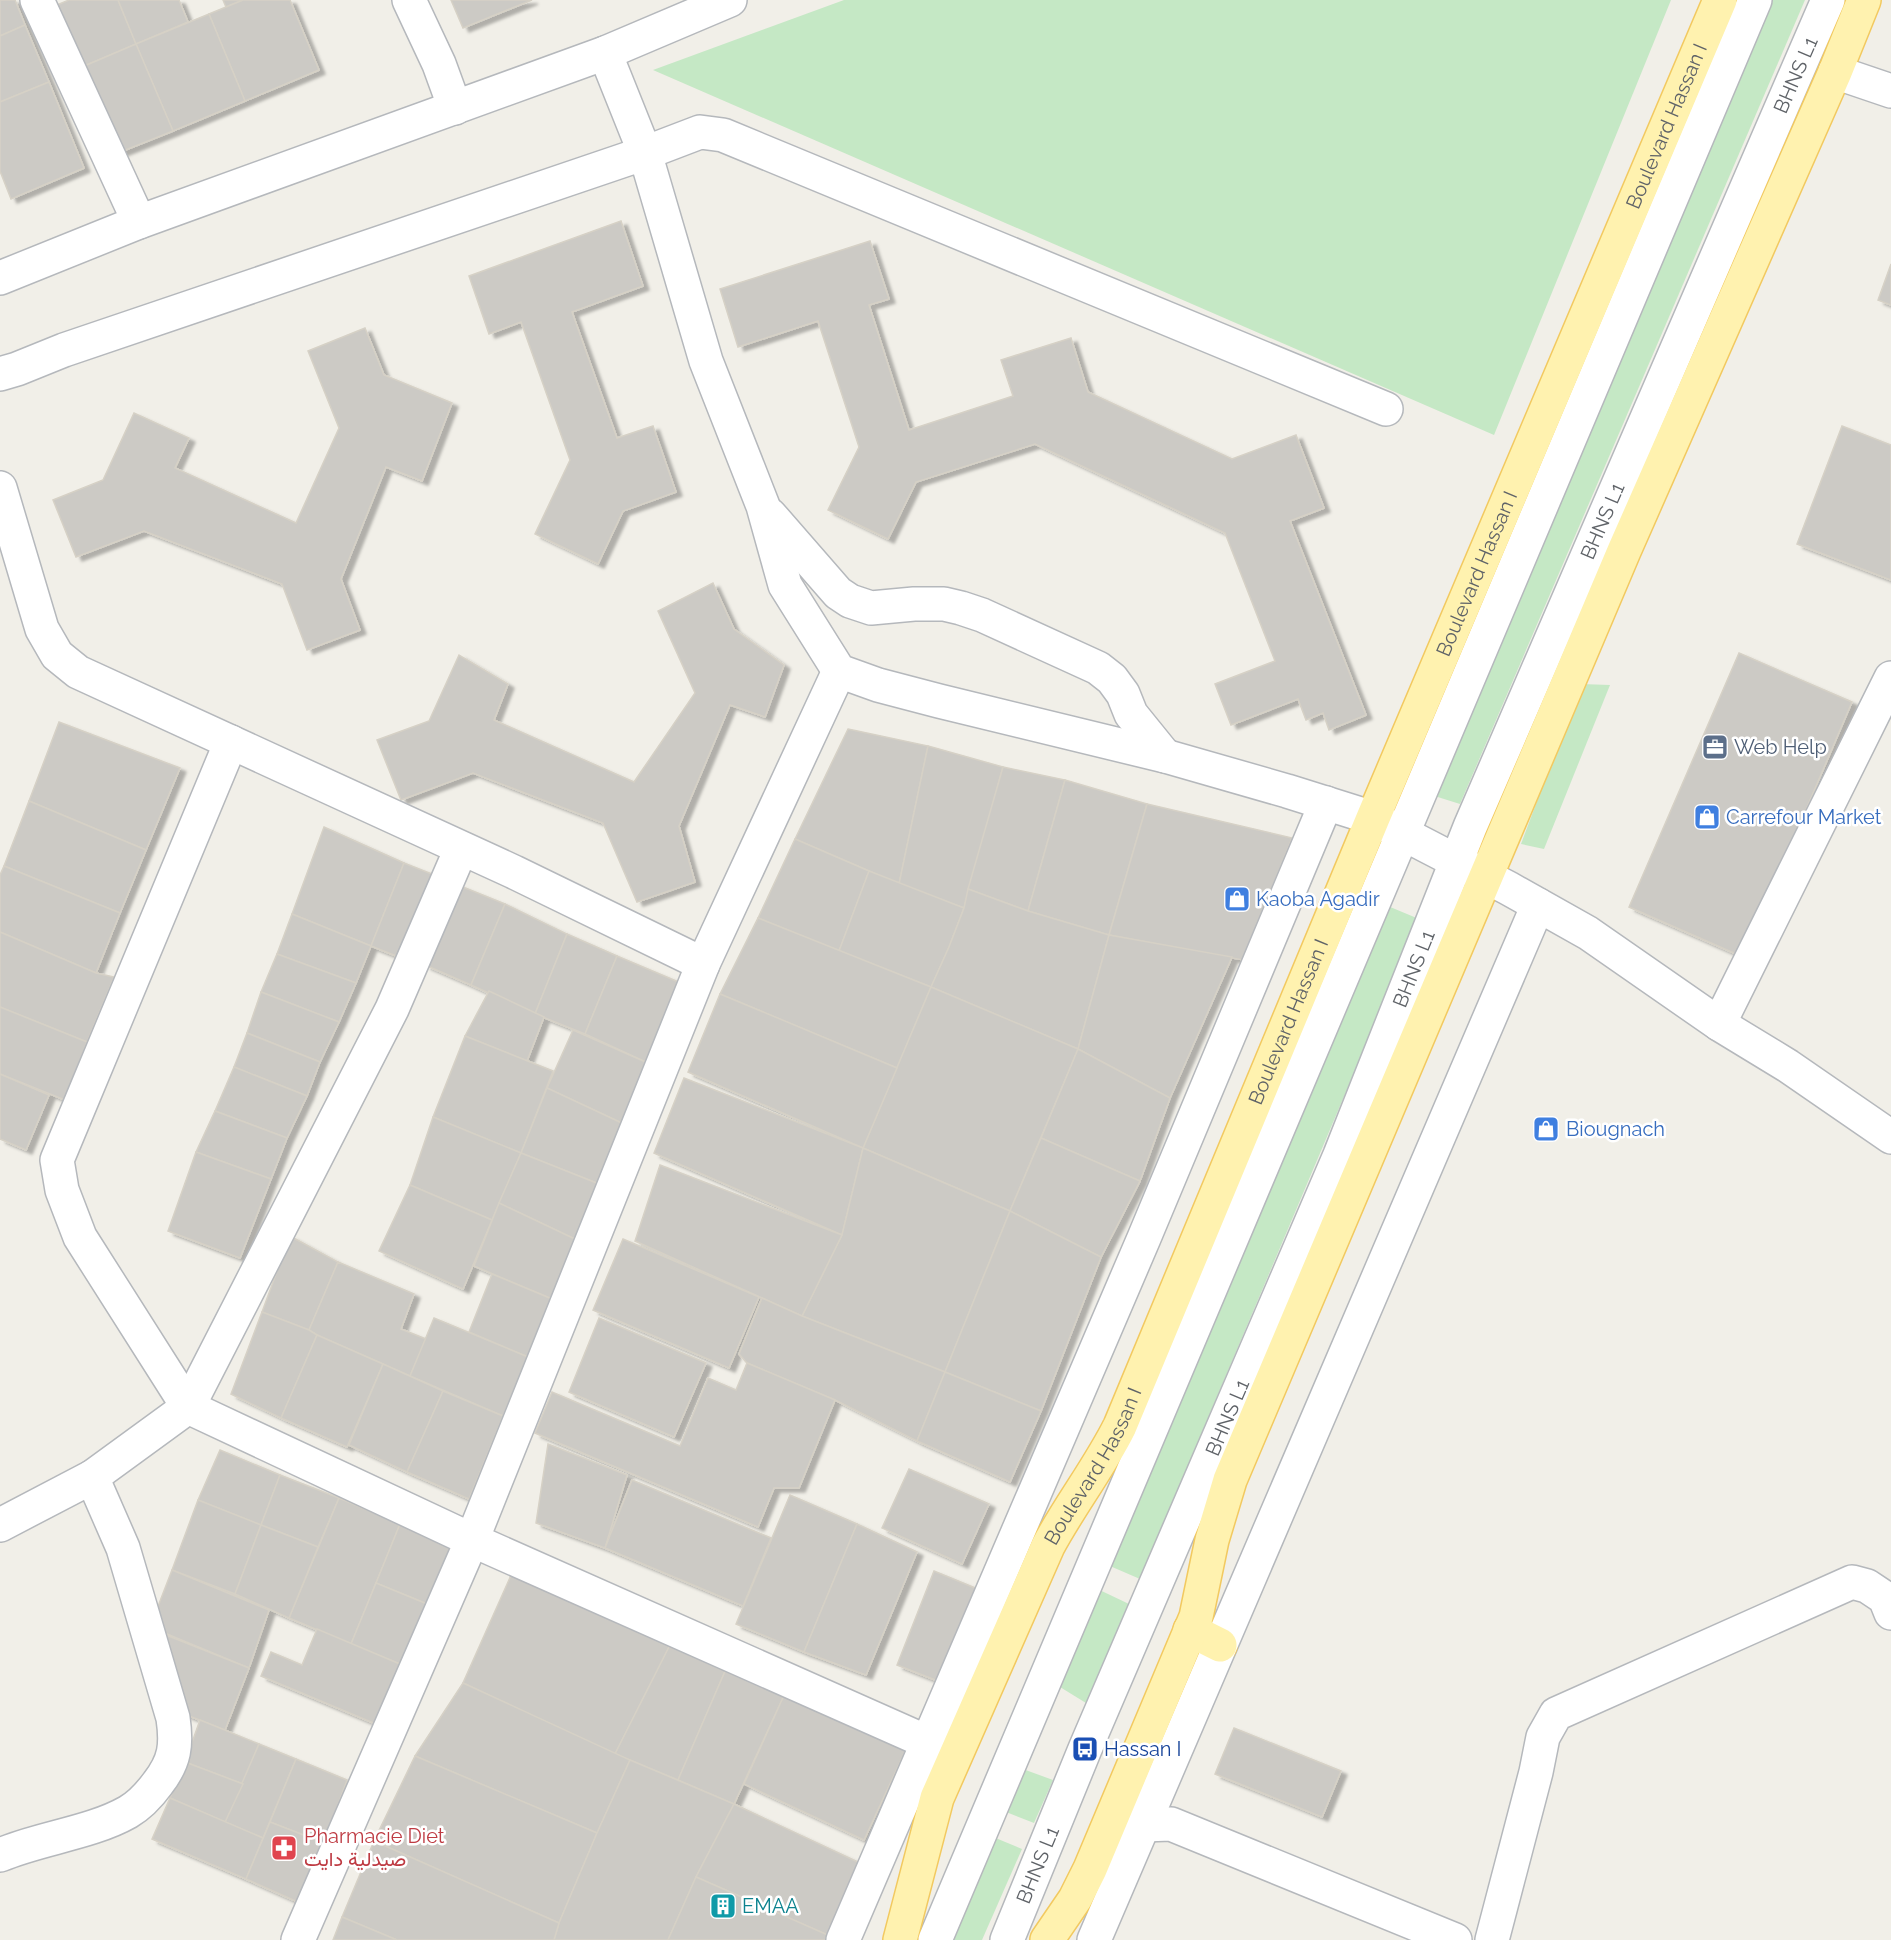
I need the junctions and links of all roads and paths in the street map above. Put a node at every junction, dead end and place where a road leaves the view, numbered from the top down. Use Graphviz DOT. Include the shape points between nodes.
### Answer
graph roads {
  1 [pos="37,0"];
  2 [pos="409,0"];
  3 [pos="730,0"];
  4 [pos="1720,0"];
  5 [pos="1755,0"];
  6 [pos="1828,0"];
  7 [pos="1863,0"];
  8 [pos="605,53"];
  9 [pos="1835,72"];
  10 [pos="1891,91"];
  11 [pos="455,108"];
  12 [pos="645,153"];
  13 [pos="139,222"];
  14 [pos="0,278"];
  15 [pos="0,374"];
  16 [pos="1386,409"];
  17 [pos="0,488"];
  18 [pos="763,506"];
  19 [pos="839,671"];
  20 [pos="1891,678"];
  21 [pos="231,742"];
  22 [pos="1165,756"];
  23 [pos="1326,803"];
  24 [pos="1373,818"];
  25 [pos="1404,834"];
  26 [pos="461,849"];
  27 [pos="1457,862"];
  28 [pos="1487,877"];
  29 [pos="1538,905"];
  30 [pos="704,964"];
  31 [pos="1719,1024"];
  32 [pos="1891,1137"];
  33 [pos="188,1407"];
  34 [pos="92,1477"];
  35 [pos="0,1525"];
  36 [pos="472,1540"];
  37 [pos="1891,1613"];
  38 [pos="1190,1630"];
  39 [pos="1220,1645"];
  40 [pos="927,1742"];
  41 [pos="1143,1826"];
  42 [pos="1105,1833"];
  43 [pos="0,1856"];
  44 [pos="297,1940"];
  45 [pos="843,1940"];
  46 [pos="900,1940"];
  47 [pos="935,1940"];
  48 [pos="1007,1940"];
  49 [pos="1047,1940"];
  50 [pos="1094,1940"];
  51 [pos="1455,1940"];
  52 [pos="1492,1940"];
  1 -- 13 [label="street"];
  2 -- 11 [label="street"];
  3 -- 8 [label="street"];
  4 -- 24 [label="main road, Boulevard Hassan I"];
  5 -- 25 [label="street"];
  6 -- 27 [label="street, BHNS L1"];
  7 -- 9 [label="main road"];
  8 -- 11 [label="street"];
  8 -- 12 [label="street"];
  9 -- 10 [label="street"];
  9 -- 28 [label="main road" via="1624,551"];
  11 -- 13 [label="street"];
  12 -- 15 [label="street"];
  12 -- 16 [label="street" via="700,132 723,135"];
  12 -- 18 [label="street" via="706,361"];
  13 -- 14 [label="street"];
  17 -- 21 [label="street" via="42,629 57,655 78,672"];
  18 -- 19 [label="street" via="785,585"];
  18 -- 22 [label="street" via="838,593 850,601 871,608 914,604 961,608 1098,668 1113,679 1131,714"];
  19 -- 22 [label="street" via="939,701"];
  19 -- 30 [label="street"];
  20 -- 31 [label="street"];
  21 -- 26 [label="street"];
  21 -- 33 [label="street" via="57,1160 80,1237"];
  22 -- 23 [label="street"];
  23 -- 24 [label="street"];
  23 -- 40 [label="street" via="1140,1249"];
  24 -- 25 [label="street"];
  24 -- 46 [label="main road, Boulevard Hassan I" via="1120,1426 1048,1546 937,1798"];
  25 -- 27 [label="street"];
  25 -- 47 [label="street"];
  26 -- 30 [label="street"];
  26 -- 33 [label="street" via="392,1009"];
  27 -- 28 [label="street"];
  27 -- 48 [label="street, BHNS L1" via="1340,1155"];
  28 -- 29 [label="street"];
  28 -- 38 [label="main road" via="1230,1480"];
  29 -- 31 [label="street" via="1588,933"];
  29 -- 39 [label="street"];
  30 -- 36 [label="street"];
  31 -- 32 [label="street"];
  33 -- 34 [label="street"];
  33 -- 36 [label="street"];
  34 -- 35 [label="street"];
  34 -- 43 [label="street" via="123,1548 173,1718 174,1754 168,1770 129,1811"];
  36 -- 40 [label="street"];
  36 -- 44 [label="street"];
  37 -- 52 [label="street" via="1885,1598 1852,1582 1556,1714 1543,1737"];
  38 -- 39 [label="main road"];
  38 -- 42 [label="main road"];
  39 -- 41 [label="street"];
  40 -- 45 [label="street"];
  41 -- 42 [label="street"];
  41 -- 50 [label="street"];
  41 -- 51 [label="street" via="1171,1824"];
  42 -- 49 [label="main road" via="1075,1899"];
}
